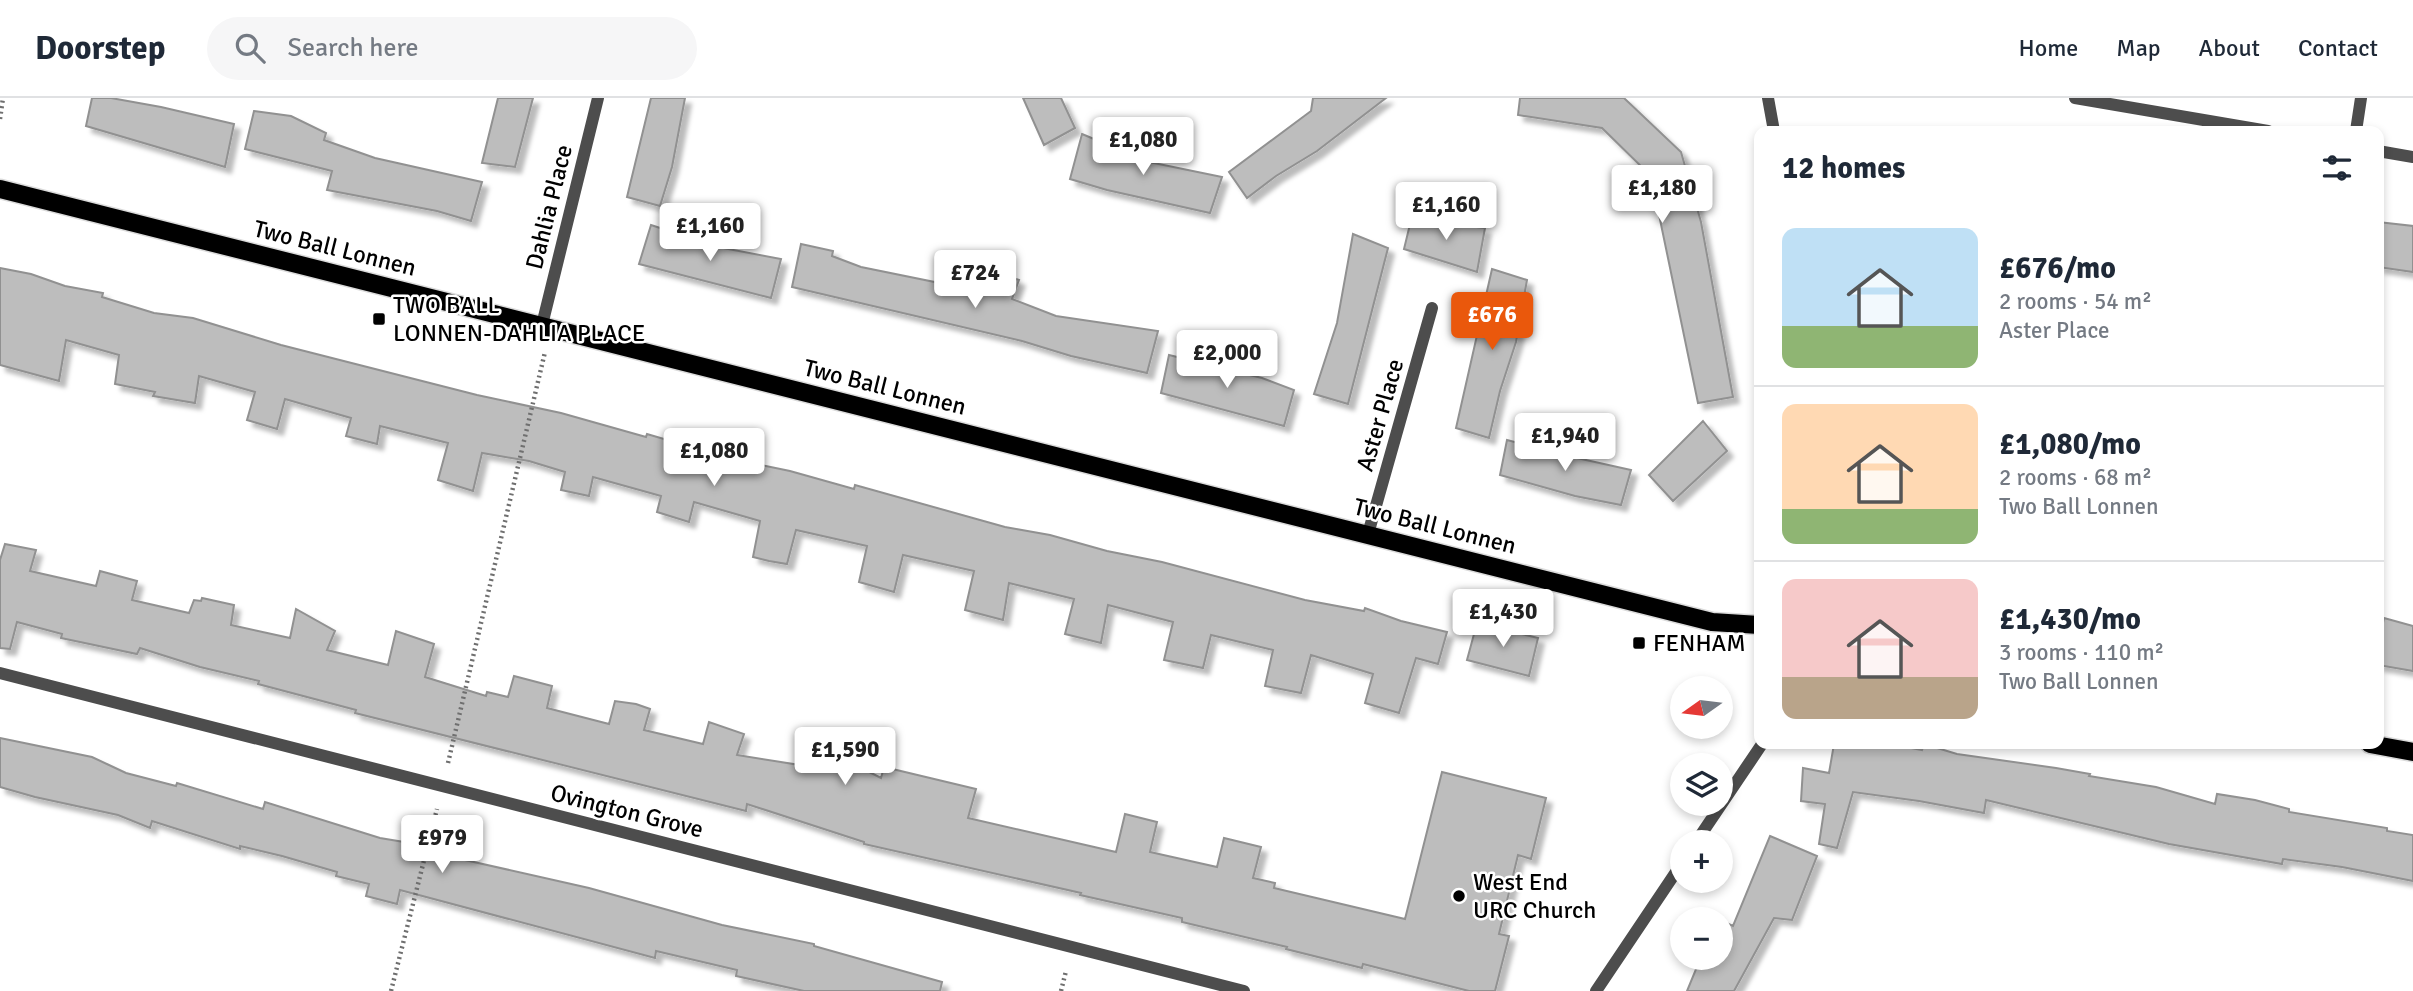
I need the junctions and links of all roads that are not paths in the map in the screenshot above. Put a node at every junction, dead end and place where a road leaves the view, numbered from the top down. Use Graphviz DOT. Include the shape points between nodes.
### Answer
graph roads {
  1 [pos="598,98"];
  2 [pos="1768,98"];
  3 [pos="2075,98"];
  4 [pos="2361,98"];
  5 [pos="1773,126"];
  6 [pos="2238,126"];
  7 [pos="2357,126"];
  8 [pos="2384,152"];
  9 [pos="2413,157"];
  10 [pos="0,189"];
  11 [pos="1432,308"];
  12 [pos="546,326"];
  13 [pos="1368,534"];
  14 [pos="1754,625"];
  15 [pos="0,673"];
  16 [pos="2384,747"];
  17 [pos="1759,749"];
  18 [pos="2413,752"];
  19 [pos="1704,830"];
  20 [pos="1670,881"];
  21 [pos="1244,991"];
  22 [pos="1596,991"];
  1 -- 12 [label="street, Dahlia Place"];
  2 -- 5 [label="street"];
  3 -- 6 [label="street"];
  4 -- 7 [label="street"];
  8 -- 9 [label="street"];
  10 -- 12 [label="main road, Two Ball Lonnen"];
  11 -- 13 [label="street, Aster Place"];
  12 -- 13 [label="main road, Two Ball Lonnen"];
  13 -- 14 [label="main road, Two Ball Lonnen" via="1712,622"];
  15 -- 21 [label="street, Ovington Grove"];
  16 -- 18 [label="main road"];
  17 -- 19 [label="street"];
  20 -- 22 [label="street"];
}
